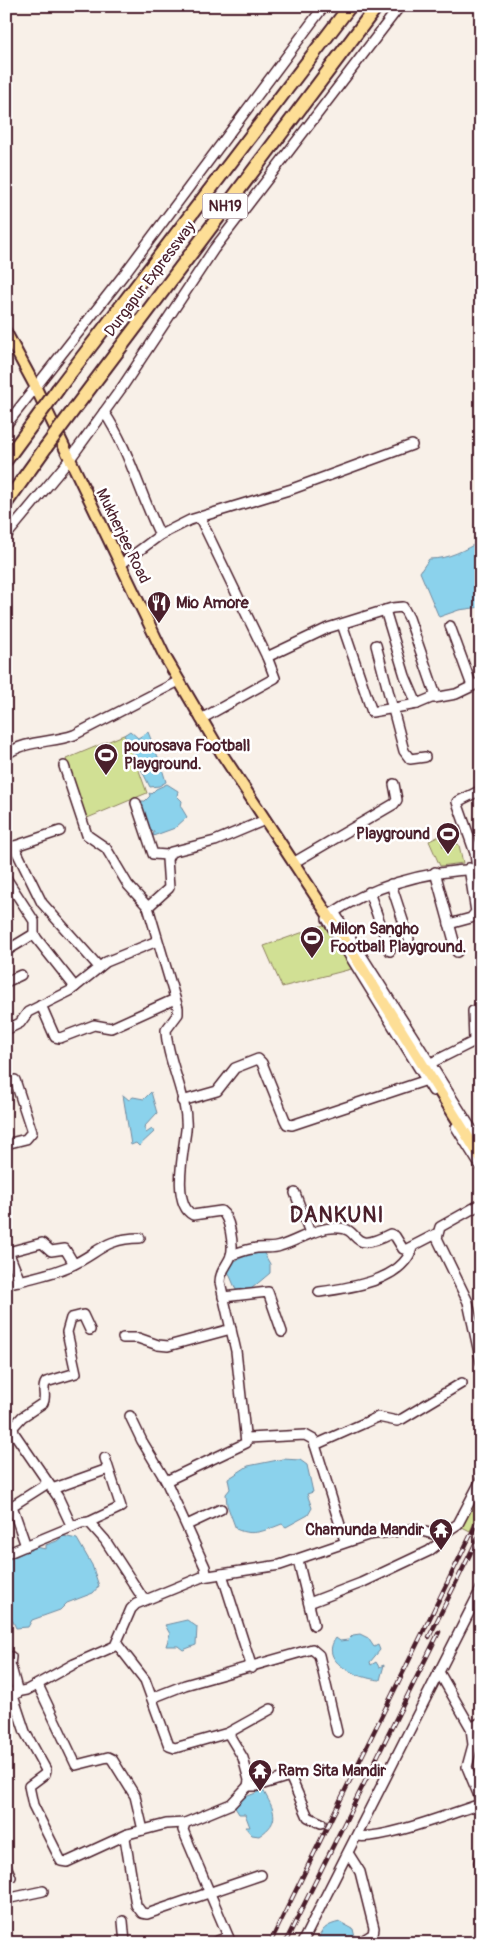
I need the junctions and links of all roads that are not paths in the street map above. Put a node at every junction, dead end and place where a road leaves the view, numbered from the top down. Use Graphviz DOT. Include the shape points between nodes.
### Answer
graph roads {
  1 [pos="324,6"];
  2 [pos="350,6"];
  3 [pos="377,6"];
  4 [pos="400,6"];
  5 [pos="6,332"];
  6 [pos="35,386"];
  7 [pos="104,412"];
  8 [pos="6,425"];
  9 [pos="412,445"];
  10 [pos="70,459"];
  11 [pos="6,460"];
  12 [pos="6,503"];
  13 [pos="200,518"];
  14 [pos="160,535"];
  15 [pos="6,536"];
  16 [pos="120,565"];
  17 [pos="385,610"];
  18 [pos="342,624"];
  19 [pos="450,626"];
  20 [pos="376,645"];
  21 [pos="267,657"];
  22 [pos="179,681"];
  23 [pos="481,682"];
  24 [pos="472,686"];
  25 [pos="434,698"];
  26 [pos="417,704"];
  27 [pos="392,709"];
  28 [pos="201,719"];
  29 [pos="6,755"];
  30 [pos="425,757"];
  31 [pos="64,766"];
  32 [pos="394,784"];
  33 [pos="481,790"];
  34 [pos="136,803"];
  35 [pos="265,820"];
  36 [pos="60,831"];
  37 [pos="10,848"];
  38 [pos="168,855"];
  39 [pos="293,863"];
  40 [pos="476,868"];
  41 [pos="435,872"];
  42 [pos="6,878"];
  43 [pos="391,884"];
  44 [pos="369,892"];
  45 [pos="148,907"];
  46 [pos="331,914"];
  47 [pos="450,924"];
  48 [pos="34,934"];
  49 [pos="410,939"];
  50 [pos="157,941"];
  51 [pos="6,951"];
  52 [pos="390,951"];
  53 [pos="457,952"];
  54 [pos="99,967"];
  55 [pos="21,975"];
  56 [pos="6,982"];
  57 [pos="75,987"];
  58 [pos="175,999"];
  59 [pos="41,1005"];
  60 [pos="481,1009"];
  61 [pos="6,1030"];
  62 [pos="477,1039"];
  63 [pos="431,1063"];
  64 [pos="15,1080"];
  65 [pos="426,1080"];
  66 [pos="182,1101"];
  67 [pos="6,1144"];
  68 [pos="481,1144"];
  69 [pos="481,1158"];
  70 [pos="481,1167"];
  71 [pos="295,1193"];
  72 [pos="481,1204"];
  73 [pos="310,1233"];
  74 [pos="438,1233"];
  75 [pos="140,1238"];
  76 [pos="412,1248"];
  77 [pos="7,1250"];
  78 [pos="231,1255"];
  79 [pos="74,1264"];
  80 [pos="20,1281"];
  81 [pos="6,1284"];
  82 [pos="319,1292"];
  83 [pos="223,1297"];
  84 [pos="477,1318"];
  85 [pos="231,1329"];
  86 [pos="90,1330"];
  87 [pos="282,1332"];
  88 [pos="123,1338"];
  89 [pos="481,1362"];
  90 [pos="462,1383"];
  91 [pos="130,1416"];
  92 [pos="10,1436"];
  93 [pos="247,1438"];
  94 [pos="316,1445"];
  95 [pos="105,1458"];
  96 [pos="108,1469"];
  97 [pos="481,1480"];
  98 [pos="166,1481"];
  99 [pos="50,1486"];
  100 [pos="221,1509"];
  101 [pos="89,1522"];
  102 [pos="187,1525"];
  103 [pos="72,1527"];
  104 [pos="443,1534"];
  105 [pos="345,1541"];
  106 [pos="26,1546"];
  107 [pos="6,1554"];
  108 [pos="298,1560"];
  109 [pos="222,1574"];
  110 [pos="202,1577"];
  111 [pos="481,1589"];
  112 [pos="144,1600"];
  113 [pos="309,1602"];
  114 [pos="314,1625"];
  115 [pos="117,1644"];
  116 [pos="8,1662"];
  117 [pos="252,1668"];
  118 [pos="439,1672"];
  119 [pos="38,1685"];
  120 [pos="12,1693"];
  121 [pos="152,1698"];
  122 [pos="271,1709"];
  123 [pos="481,1722"];
  124 [pos="471,1728"];
  125 [pos="337,1732"];
  126 [pos="228,1733"];
  127 [pos="248,1786"];
  128 [pos="481,1802"];
  129 [pos="185,1823"];
  130 [pos="321,1824"];
  131 [pos="143,1830"];
  132 [pos="128,1834"];
  133 [pos="357,1836"];
  134 [pos="348,1853"];
  135 [pos="6,1866"];
  136 [pos="261,1875"];
  137 [pos="11,1877"];
  138 [pos="43,1891"];
  139 [pos="210,1892"];
  140 [pos="6,1899"];
  141 [pos="123,1921"];
  142 [pos="230,1940"];
  143 [pos="125,1943"];
  144 [pos="212,1943"];
  145 [pos="302,1943"];
  146 [pos="363,1943"];
  1 -- 6 [label="street" via="126,273"];
  2 -- 11 [label="highway, Durgapur Expressway / NH19, bridge"];
  3 -- 12 [label="highway, Durgapur Expressway / NH19, bridge"];
  4 -- 7 [label="street" via="214,249"];
  5 -- 6 [label="main road, Mukherjee Road"];
  6 -- 8 [label="street"];
  6 -- 10 [label="main road, Mukherjee Road"];
  7 -- 10 [label="street"];
  7 -- 14 [label="street" via="116,431"];
  9 -- 13 [label="street" via="292,489"];
  10 -- 15 [label="street"];
  10 -- 16 [label="main road, Mukherjee Road"];
  13 -- 14 [label="street"];
  13 -- 21 [label="street"];
  14 -- 16 [label="street"];
  16 -- 22 [label="main road, Mukherjee Road"];
  17 -- 18 [label="street"];
  17 -- 25 [label="street" via="399,606 407,612 436,692"];
  17 -- 26 [label="street"];
  18 -- 21 [label="street"];
  18 -- 27 [label="street" via="372,712"];
  19 -- 24 [label="street"];
  20 -- 27 [label="street"];
  21 -- 28 [label="street" via="275,678"];
  22 -- 28 [label="main road, Mukherjee Road"];
  22 -- 29 [label="street" via="74,735 22,746"];
  23 -- 24 [label="street"];
  24 -- 25 [label="street" via="456,694"];
  25 -- 26 [label="street"];
  26 -- 27 [label="street"];
  27 -- 30 [label="street" via="406,756 410,759"];
  28 -- 35 [label="main road, Mukherjee Road"];
  31 -- 45 [label="street" via="87,835 106,848 128,885"];
  32 -- 39 [label="street" via="397,800 394,804"];
  33 -- 40 [label="street" via="457,802 475,853"];
  34 -- 38 [label="street" via="154,854"];
  35 -- 38 [label="street" via="227,837"];
  35 -- 39 [label="main road, Mukherjee Road"];
  36 -- 37 [label="street"];
  37 -- 54 [label="street" via="42,903"];
  38 -- 45 [label="street" via="169,888"];
  39 -- 46 [label="main road, Mukherjee Road"];
  40 -- 41 [label="street"];
  40 -- 47 [label="street" via="476,912 471,918"];
  41 -- 43 [label="street"];
  41 -- 47 [label="street"];
  42 -- 48 [label="street" via="34,921"];
  43 -- 44 [label="street"];
  43 -- 49 [label="street"];
  44 -- 46 [label="street"];
  44 -- 52 [label="street"];
  45 -- 50 [label="street"];
  46 -- 63 [label="street"];
  46 -- 65 [label="street" via="329,925"];
  46 -- 69 [label="main road, Mukherjee Road"];
  47 -- 53 [label="street"];
  48 -- 51 [label="street"];
  48 -- 57 [label="street"];
  50 -- 54 [label="street"];
  50 -- 58 [label="street"];
  54 -- 57 [label="street"];
  55 -- 56 [label="street"];
  57 -- 59 [label="street"];
  58 -- 59 [label="street" via="111,1028 94,1025 60,1038 55,1037"];
  58 -- 66 [label="street" via="178,1014 168,1026 166,1035"];
  59 -- 61 [label="street"];
  60 -- 62 [label="street" via="473,1011"];
  62 -- 63 [label="street"];
  63 -- 68 [label="street"];
  64 -- 67 [label="street" via="32,1132 26,1139"];
  65 -- 66 [label="street" via="292,1125 284,1120 258,1059 235,1068 216,1091"];
  65 -- 70 [label="street"];
  66 -- 78 [label="street" via="186,1130 180,1174 185,1207 193,1214 218,1211 225,1214"];
  71 -- 73 [label="street"];
  72 -- 74 [label="street" via="440,1227"];
  73 -- 76 [label="street" via="342,1228 361,1243 390,1234 403,1249"];
  73 -- 78 [label="street" via="278,1247 256,1248"];
  74 -- 76 [label="street"];
  74 -- 84 [label="street" via="437,1238"];
  75 -- 79 [label="street" via="126,1238 107,1244"];
  76 -- 82 [label="street" via="406,1262 381,1277 349,1288"];
  77 -- 79 [label="street" via="42,1243 51,1250 65,1249"];
  77 -- 80 [label="street"];
  78 -- 83 [label="street" via="220,1276"];
  79 -- 80 [label="street"];
  80 -- 81 [label="street"];
  83 -- 85 [label="street"];
  83 -- 87 [label="street" via="268,1292"];
  84 -- 89 [label="street"];
  85 -- 88 [label="street" via="168,1346 138,1338"];
  85 -- 93 [label="street"];
  86 -- 92 [label="street" via="83,1315 71,1318 68,1332 76,1373 46,1382 44,1403 18,1421"];
  90 -- 94 [label="street" via="402,1419 378,1417"];
  91 -- 98 [label="street"];
  92 -- 99 [label="street"];
  93 -- 94 [label="street" via="304,1435 314,1440"];
  93 -- 98 [label="street" via="243,1446"];
  94 -- 105 [label="street"];
  95 -- 96 [label="street"];
  96 -- 99 [label="street"];
  96 -- 101 [label="street" via="121,1507"];
  97 -- 104 [label="street" via="458,1524"];
  98 -- 102 [label="street"];
  99 -- 103 [label="street"];
  99 -- 106 [label="street" via="12,1506"];
  100 -- 102 [label="street"];
  101 -- 103 [label="street"];
  101 -- 112 [label="street" via="105,1540"];
  102 -- 110 [label="street" via="206,1567"];
  103 -- 106 [label="street"];
  104 -- 105 [label="street" via="406,1529"];
  104 -- 113 [label="street" via="429,1552"];
  105 -- 108 [label="street"];
  106 -- 107 [label="street"];
  108 -- 109 [label="street"];
  108 -- 113 [label="street"];
  109 -- 110 [label="street"];
  109 -- 117 [label="street"];
  110 -- 112 [label="street"];
  111 -- 118 [label="street"];
  112 -- 115 [label="street" via="131,1610"];
  113 -- 114 [label="street"];
  115 -- 119 [label="street"];
  115 -- 121 [label="street" via="140,1672"];
  116 -- 120 [label="street"];
  117 -- 121 [label="street"];
  117 -- 125 [label="street" via="316,1650 329,1690"];
  118 -- 124 [label="street"];
  118 -- 133 [label="street"];
  119 -- 120 [label="street"];
  119 -- 131 [label="street" via="76,1765 108,1757 112,1759 135,1796"];
  120 -- 132 [label="street" via="25,1732 46,1772 30,1784 31,1799 61,1861 67,1862"];
  121 -- 126 [label="street" via="166,1740 172,1748"];
  122 -- 126 [label="street"];
  123 -- 124 [label="street"];
  124 -- 128 [label="street" via="473,1745 467,1767"];
  126 -- 127 [label="street" via="243,1758"];
  127 -- 129 [label="street" via="231,1804"];
  127 -- 130 [label="street" via="290,1776 308,1817"];
  128 -- 133 [label="street" via="393,1832 368,1838"];
  129 -- 131 [label="street" via="174,1822"];
  129 -- 139 [label="street" via="183,1830"];
  131 -- 132 [label="street"];
  132 -- 139 [label="street" via="126,1847 136,1904 142,1913"];
  133 -- 134 [label="street"];
  134 -- 145 [label="street"];
  134 -- 146 [label="street" via="360,1872 374,1928 373,1934"];
  135 -- 137 [label="street"];
  136 -- 139 [label="street"];
  138 -- 140 [label="street"];
  139 -- 142 [label="street"];
  141 -- 143 [label="street"];
  142 -- 144 [label="street"];
}
